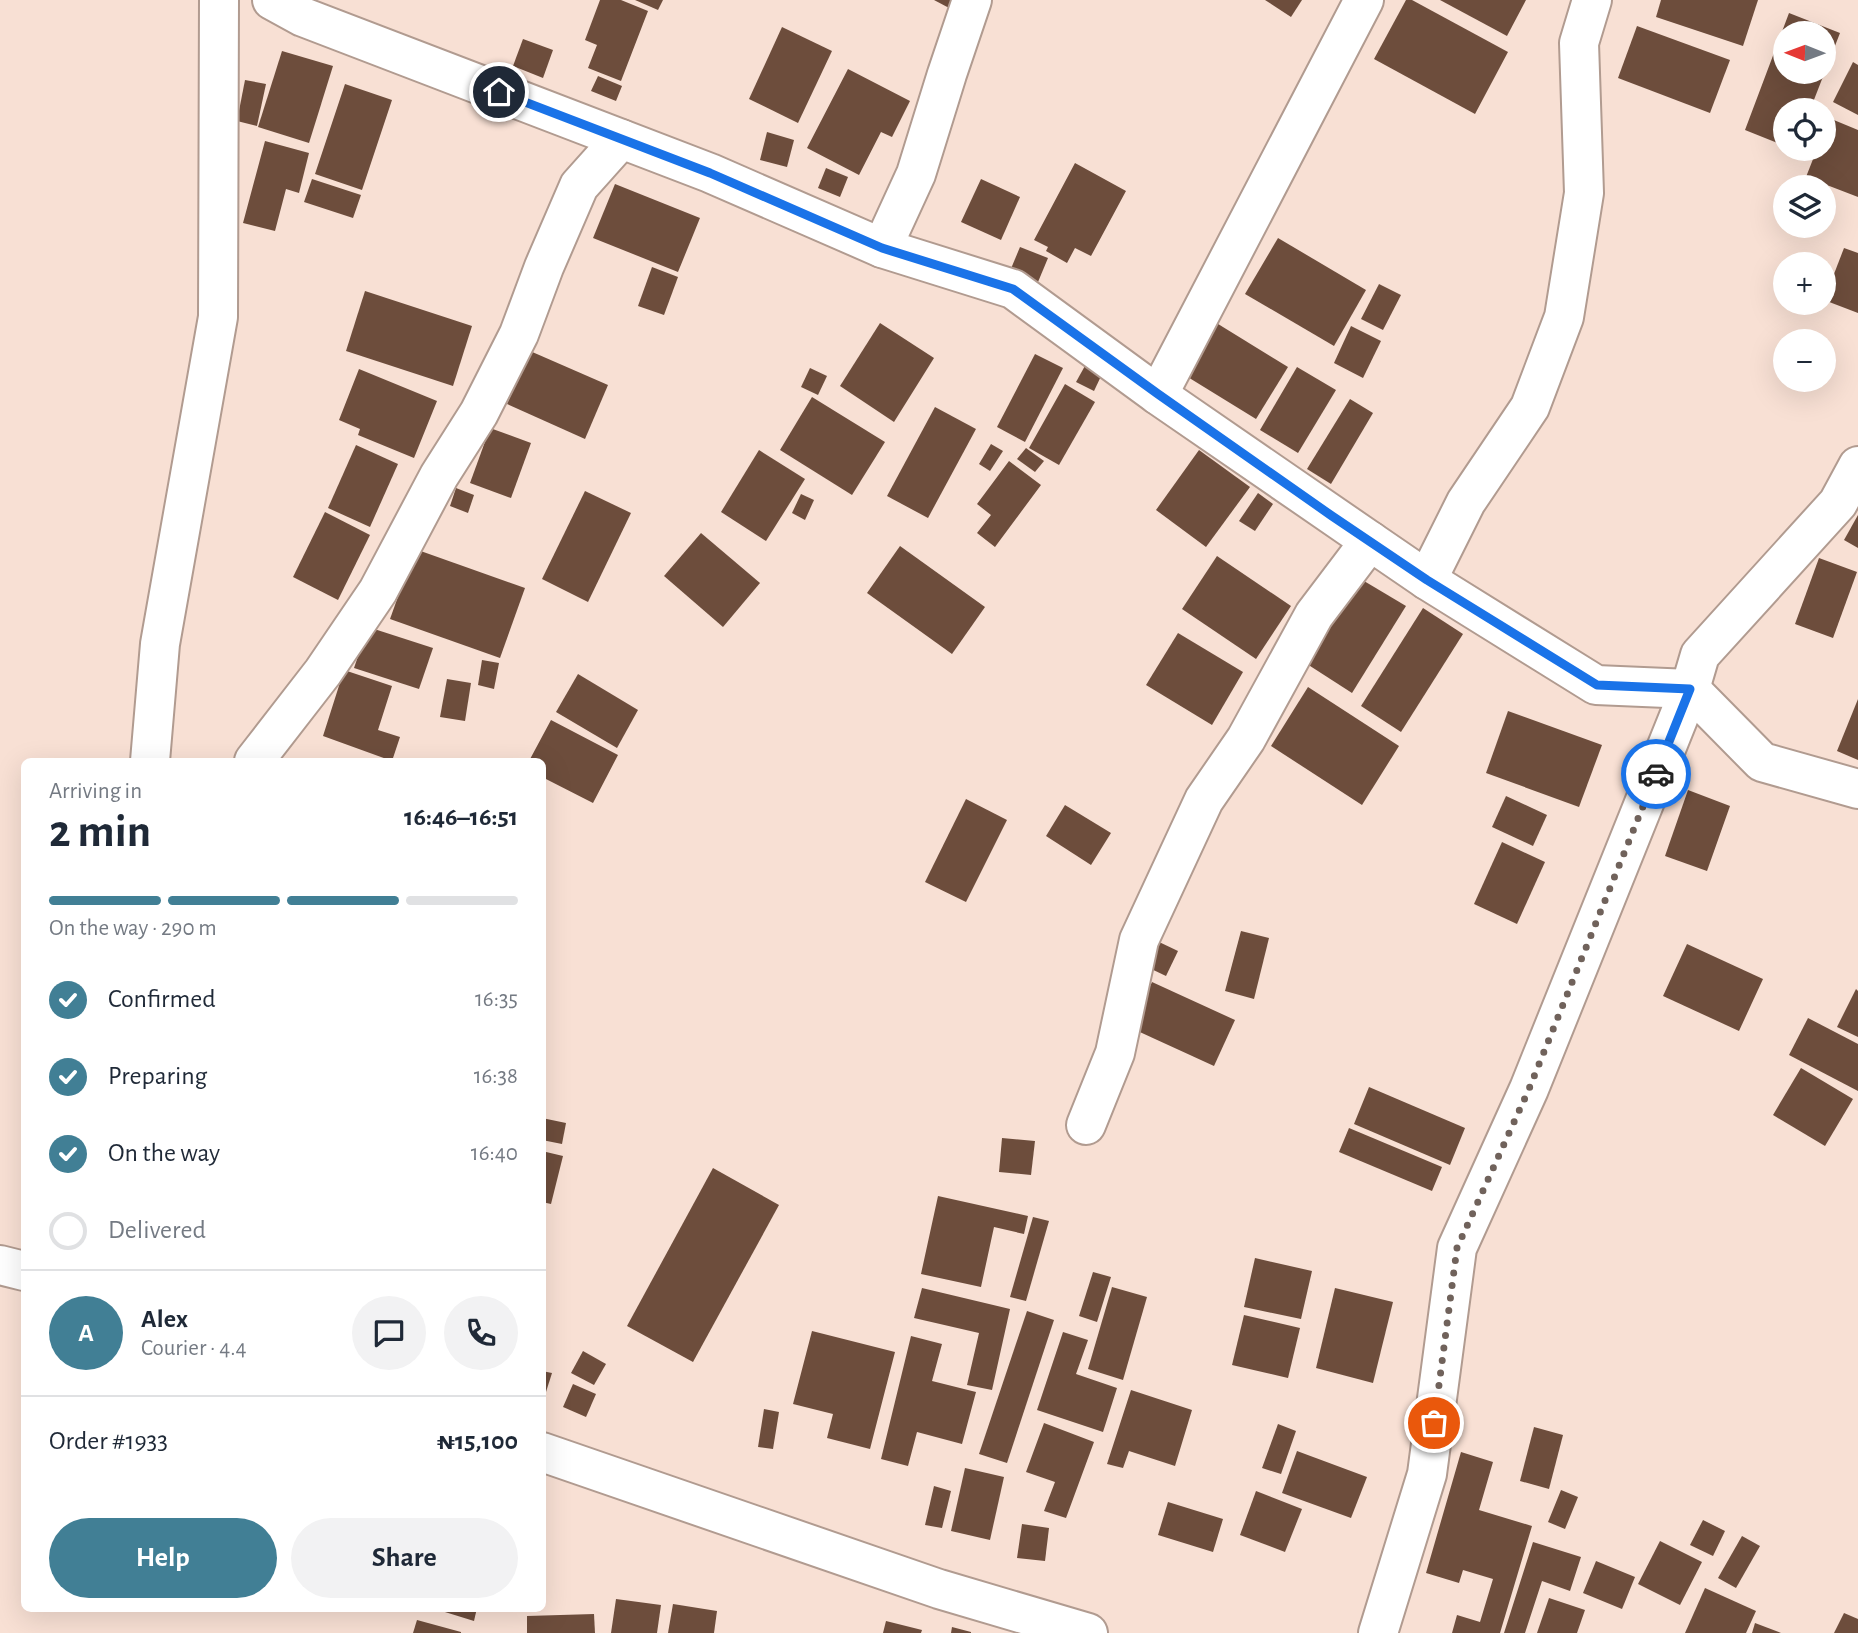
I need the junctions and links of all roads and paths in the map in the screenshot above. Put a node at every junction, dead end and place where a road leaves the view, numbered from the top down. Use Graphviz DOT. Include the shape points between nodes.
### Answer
graph roads {
  1 [pos="219,0"];
  2 [pos="272,0"];
  3 [pos="972,0"];
  4 [pos="1364,0"];
  5 [pos="1592,0"];
  6 [pos="621,139"];
  7 [pos="882,248"];
  8 [pos="1158,394"];
  9 [pos="1858,466"];
  10 [pos="1370,541"];
  11 [pos="1427,580"];
  12 [pos="1690,689"];
  13 [pos="150,758"];
  14 [pos="256,758"];
  15 [pos="1858,789"];
  16 [pos="1086,1125"];
  17 [pos="0,1265"];
  18 [pos="21,1270"];
  19 [pos="546,1453"];
  20 [pos="1088,1633"];
  21 [pos="1378,1633"];
  1 -- 13 [label="street" via="218,317 160,644"];
  2 -- 6 [label="street" via="303,17"];
  3 -- 7 [label="street" via="916,174"];
  4 -- 8 [label="street"];
  5 -- 11 [label="street" via="1579,43 1584,193 1564,317 1530,407 1466,502"];
  6 -- 7 [label="street"];
  6 -- 14 [label="street" via="579,186 519,334 480,413 439,476 377,591 323,672"];
  7 -- 8 [label="street" via="1013,289"];
  8 -- 10 [label="street"];
  9 -- 12 [label="street" via="1838,503 1700,655"];
  10 -- 11 [label="street"];
  10 -- 16 [label="street" via="1314,615 1246,739 1204,800 1139,940 1115,1052"];
  11 -- 12 [label="street" via="1597,685"];
  12 -- 15 [label="street" via="1762,762"];
  12 -- 21 [label="street" via="1529,1089 1457,1248 1427,1474"];
  17 -- 18 [label="street"];
  19 -- 20 [label="street" via="939,1589"];
}
